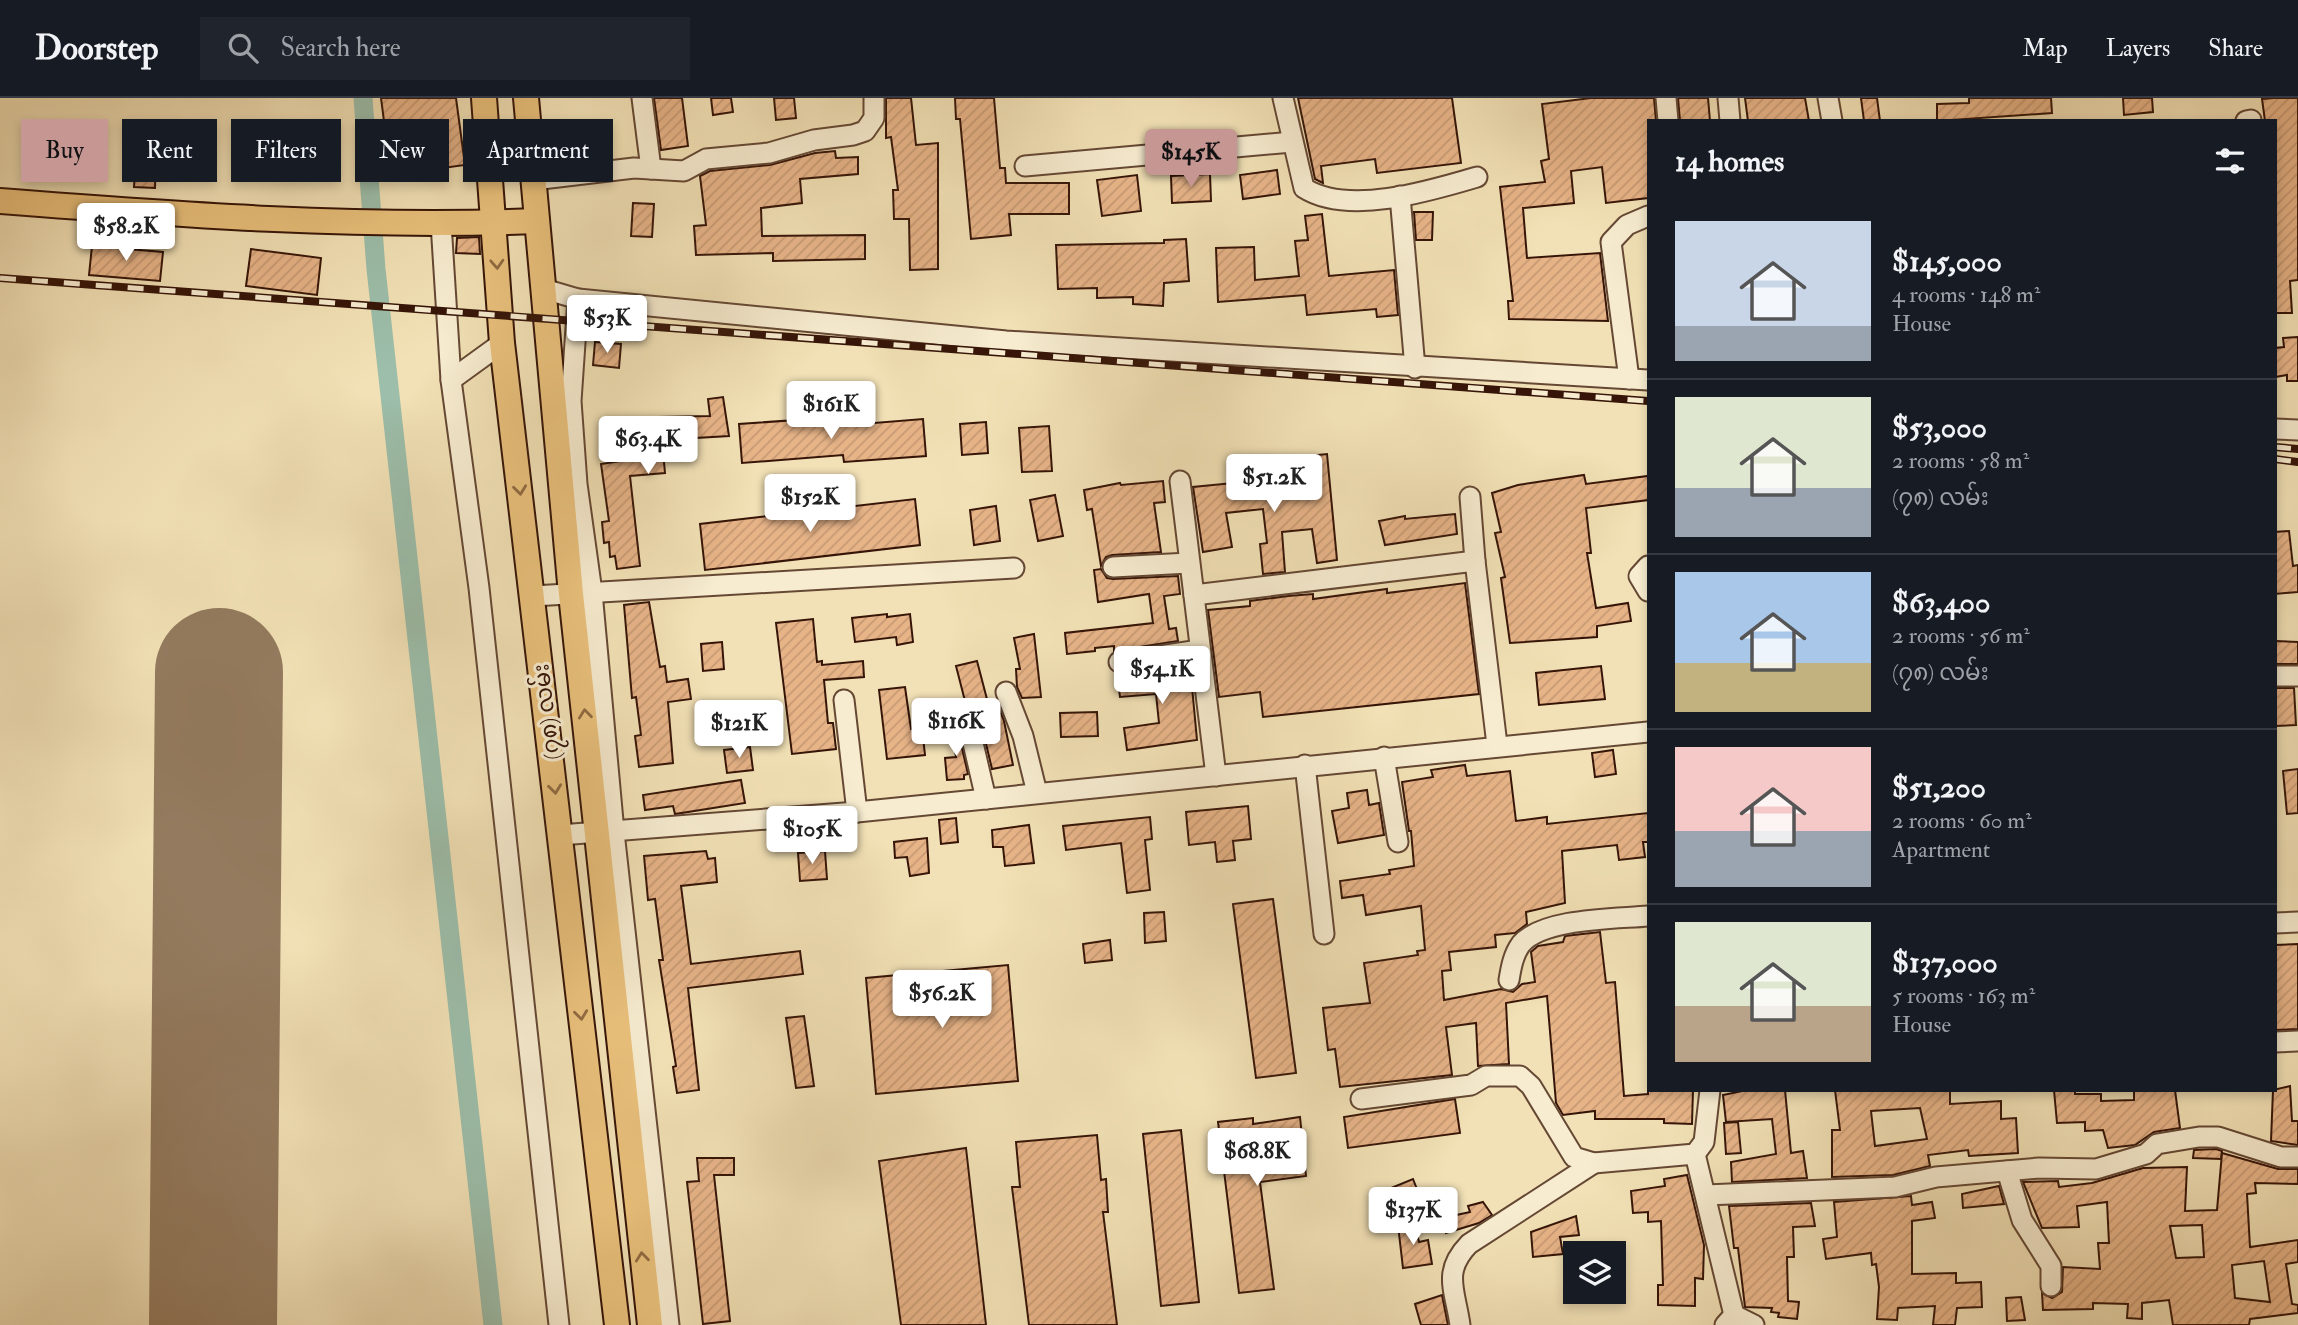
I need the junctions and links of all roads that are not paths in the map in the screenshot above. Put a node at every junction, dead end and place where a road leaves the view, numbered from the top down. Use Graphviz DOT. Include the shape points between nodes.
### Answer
graph roads {
  1 [pos="484,98"];
  2 [pos="526,98"];
  3 [pos="642,98"];
  4 [pos="874,98"];
  5 [pos="1283,98"];
  6 [pos="1666,98"];
  7 [pos="1728,98"];
  8 [pos="1828,98"];
  9 [pos="528,119"];
  10 [pos="1668,119"];
  11 [pos="1730,119"];
  12 [pos="1832,119"];
  13 [pos="1292,142"];
  14 [pos="1025,166"];
  15 [pos="651,169"];
  16 [pos="613,170"];
  17 [pos="1477,177"];
  18 [pos="533,182"];
  19 [pos="1401,196"];
  20 [pos="0,201"];
  21 [pos="1647,216"];
  22 [pos="537,221"];
  23 [pos="441,223"];
  24 [pos="495,223"];
  25 [pos="544,289"];
  26 [pos="578,299"];
  27 [pos="502,343"];
  28 [pos="1415,368"];
  29 [pos="452,380"];
  30 [pos="1639,380"];
  31 [pos="2277,429"];
  32 [pos="2298,430"];
  33 [pos="1180,481"];
  34 [pos="1470,497"];
  35 [pos="1475,561"];
  36 [pos="1189,563"];
  37 [pos="1113,567"];
  38 [pos="1647,567"];
  39 [pos="1014,568"];
  40 [pos="1647,590"];
  41 [pos="582,593"];
  42 [pos="1194,595"];
  43 [pos="533,596"];
  44 [pos="1200,650"];
  45 [pos="1118,662"];
  46 [pos="2277,676"];
  47 [pos="2298,676"];
  48 [pos="1006,692"];
  49 [pos="845,700"];
  50 [pos="966,713"];
  51 [pos="1647,732"];
  52 [pos="1497,745"];
  53 [pos="1384,757"];
  54 [pos="1305,765"];
  55 [pos="1216,776"];
  56 [pos="1037,793"];
  57 [pos="986,799"];
  58 [pos="857,812"];
  59 [pos="606,832"];
  60 [pos="560,835"];
  61 [pos="1398,842"];
  62 [pos="1647,916"];
  63 [pos="2298,922"];
  64 [pos="2277,923"];
  65 [pos="1324,934"];
  66 [pos="1509,980"];
  67 [pos="2298,1041"];
  68 [pos="2277,1042"];
  69 [pos="1710,1092"];
  70 [pos="1361,1099"];
  71 [pos="1695,1154"];
  72 [pos="2298,1157"];
  73 [pos="1594,1163"];
  74 [pos="2007,1171"];
  75 [pos="1706,1195"];
  76 [pos="2051,1286"];
  77 [pos="1729,1320"];
  78 [pos="559,1325"];
  79 [pos="617,1325"];
  80 [pos="650,1325"];
  81 [pos="669,1325"];
  82 [pos="1460,1325"];
  83 [pos="1754,1325"];
  1 -- 24 [label="main road, (၇၈) လမ်း"];
  2 -- 9 [label="main road, (၇၈) လမ်း"];
  3 -- 15 [label="street"];
  4 -- 15 [label="street" via="874,118 865,131 853,135 769,153 706,159 684,171"];
  5 -- 13 [label="street"];
  6 -- 10 [label="street"];
  7 -- 11 [label="street"];
  8 -- 12 [label="street"];
  13 -- 14 [label="street"];
  13 -- 19 [label="street" via="1304,188 1316,195 1360,200"];
  15 -- 16 [label="street"];
  17 -- 19 [label="street"];
  18 -- 22 [label="main road, (၇၈) လမ်း"];
  19 -- 28 [label="street"];
  20 -- 23 [label="main road" via="179,215"];
  21 -- 30 [label="street" via="1627,225 1611,242"];
  22 -- 24 [label="main road"];
  22 -- 25 [label="main road, (၇၈) လမ်း"];
  23 -- 24 [label="main road"];
  23 -- 29 [label="street"];
  24 -- 27 [label="main road, (၇၈) လမ်း, one-way"];
  25 -- 26 [label="street"];
  25 -- 41 [label="main road, (၇၈) လမ်း"];
  26 -- 28 [label="street" via="1006,341"];
  26 -- 41 [label="street" via="571,401"];
  27 -- 29 [label="street"];
  27 -- 43 [label="main road, (၇၈) လမ်း, one-way"];
  28 -- 30 [label="street"];
  29 -- 78 [label="street"];
  31 -- 32 [label="street"];
  33 -- 36 [label="street"];
  34 -- 35 [label="street"];
  35 -- 42 [label="street"];
  35 -- 52 [label="street"];
  36 -- 37 [label="street"];
  36 -- 42 [label="street"];
  38 -- 40 [label="street" via="1639,576"];
  39 -- 41 [label="street"];
  41 -- 43 [label="street"];
  41 -- 59 [label="main road, (၇၈) လမ်း"];
  42 -- 44 [label="street"];
  43 -- 60 [label="main road, (၇၈) လမ်း, one-way"];
  44 -- 45 [label="street"];
  44 -- 55 [label="street"];
  46 -- 47 [label="street"];
  48 -- 56 [label="street"];
  49 -- 58 [label="street"];
  50 -- 57 [label="street"];
  51 -- 52 [label="street"];
  52 -- 53 [label="street"];
  53 -- 54 [label="street"];
  53 -- 61 [label="street"];
  54 -- 55 [label="street"];
  54 -- 65 [label="street"];
  55 -- 56 [label="street"];
  56 -- 57 [label="street"];
  57 -- 58 [label="street"];
  58 -- 59 [label="street"];
  59 -- 60 [label="street"];
  80 -- 59 [label="main road, (၇၈) လမ်း, one-way"];
  59 -- 81 [label="street"];
  60 -- 79 [label="main road, (၇၈) လမ်း, one-way"];
  62 -- 66 [label="street" via="1567,924 1528,937 1513,958"];
  63 -- 64 [label="street"];
  67 -- 68 [label="street"];
  69 -- 71 [label="street" via="1704,1142"];
  70 -- 73 [label="street" via="1471,1085 1486,1076 1520,1076 1531,1086 1574,1157"];
  71 -- 73 [label="street"];
  71 -- 75 [label="street"];
  72 -- 74 [label="street" via="2281,1157 2217,1136 2157,1144 2146,1154 2106,1167"];
  73 -- 82 [label="street" via="1456,1257 1452,1268"];
  74 -- 75 [label="street" via="1936,1177 1895,1187"];
  74 -- 76 [label="street" via="2022,1220 2051,1266"];
  75 -- 77 [label="street"];
  77 -- 83 [label="street"];
}
